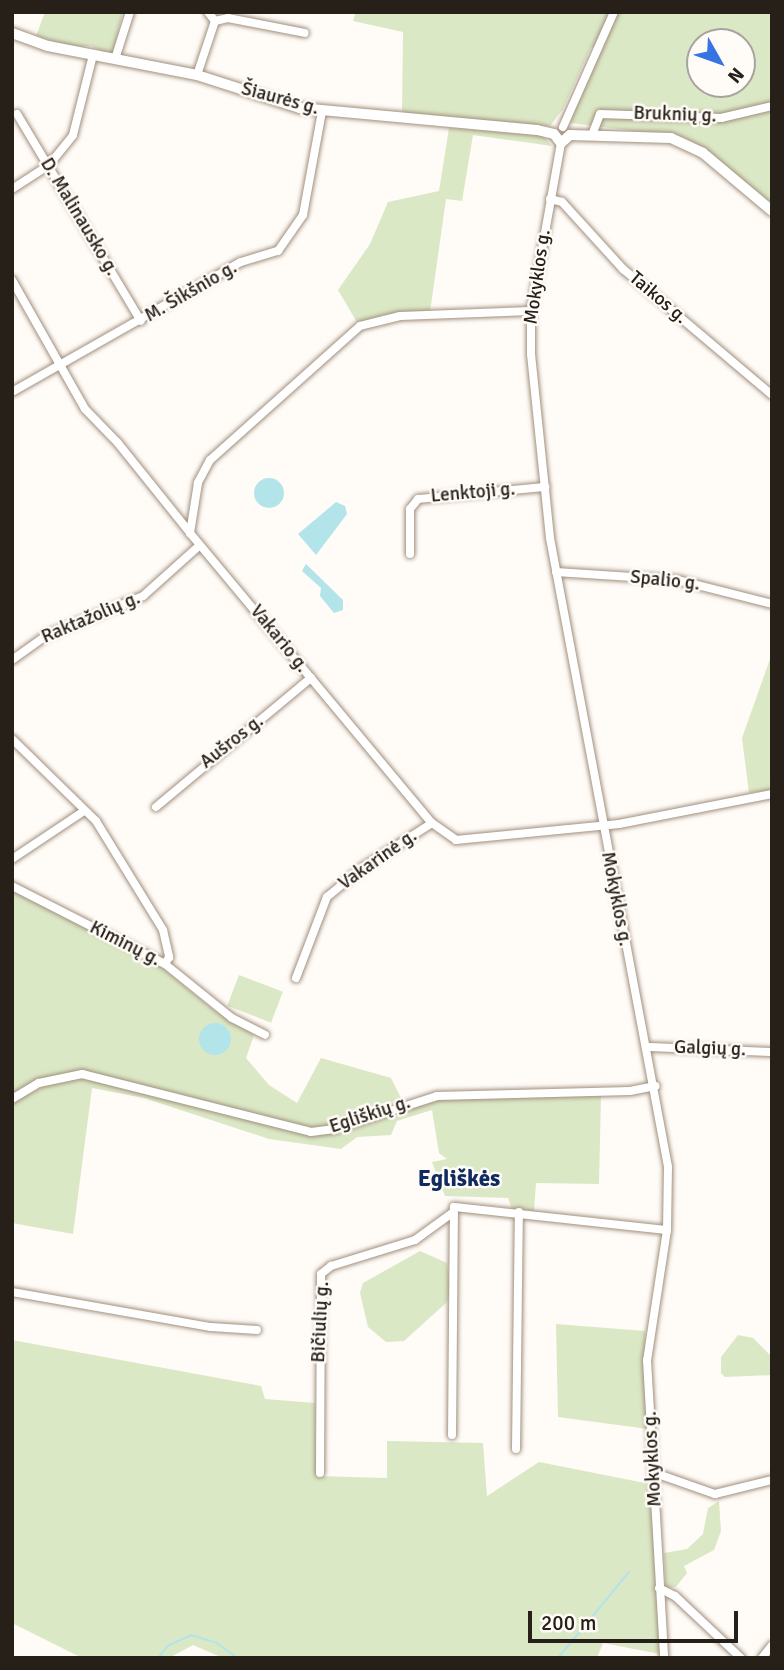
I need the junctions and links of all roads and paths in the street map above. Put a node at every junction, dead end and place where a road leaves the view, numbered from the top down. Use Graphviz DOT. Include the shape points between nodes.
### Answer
graph roads {
  1 [pos="130,12"];
  2 [pos="208,12"];
  3 [pos="614,12"];
  4 [pos="215,21"];
  5 [pos="12,33"];
  6 [pos="305,33"];
  7 [pos="93,55"];
  8 [pos="115,59"];
  9 [pos="197,75"];
  10 [pos="772,106"];
  11 [pos="322,111"];
  12 [pos="17,114"];
  13 [pos="562,135"];
  14 [pos="592,135"];
  15 [pos="49,165"];
  16 [pos="12,189"];
  17 [pos="550,199"];
  18 [pos="772,211"];
  19 [pos="12,280"];
  20 [pos="531,311"];
  21 [pos="141,321"];
  22 [pos="61,365"];
  23 [pos="12,391"];
  24 [pos="772,395"];
  25 [pos="545,487"];
  26 [pos="190,533"];
  27 [pos="199,546"];
  28 [pos="410,554"];
  29 [pos="555,572"];
  30 [pos="772,604"];
  31 [pos="12,660"];
  32 [pos="311,678"];
  33 [pos="12,739"];
  34 [pos="772,794"];
  35 [pos="156,807"];
  36 [pos="85,811"];
  37 [pos="432,823"];
  38 [pos="601,824"];
  39 [pos="12,859"];
  40 [pos="12,886"];
  41 [pos="165,964"];
  42 [pos="296,978"];
  43 [pos="265,1035"];
  44 [pos="648,1047"];
  45 [pos="772,1052"];
  46 [pos="656,1086"];
  47 [pos="12,1098"];
  48 [pos="453,1210"];
  49 [pos="519,1212"];
  50 [pos="667,1230"];
  51 [pos="12,1292"];
  52 [pos="257,1330"];
  53 [pos="452,1435"];
  54 [pos="516,1449"];
  55 [pos="320,1473"];
  56 [pos="654,1473"];
  57 [pos="772,1480"];
  58 [pos="659,1588"];
  59 [pos="772,1645"];
  60 [pos="664,1658"];
  61 [pos="741,1658"];
  62 [pos="762,1658"];
  1 -- 8 [label="street"];
  2 -- 4 [label="street"];
  3 -- 13 [label="street, Mokyklos g."];
  4 -- 6 [label="street" via="229,18"];
  4 -- 9 [label="street"];
  5 -- 7 [label="main road, Šiaurės g."];
  7 -- 8 [label="main road, Šiaurės g."];
  7 -- 15 [label="street" via="73,135"];
  8 -- 9 [label="main road, Šiaurės g."];
  9 -- 11 [label="main road, Šiaurės g."];
  10 -- 14 [label="street, Bruknių g." via="720,118 600,114"];
  11 -- 13 [label="main road, Šiaurės g."];
  11 -- 21 [label="street, M. Šikšnio g." via="308,199 278,251 241,262"];
  12 -- 15 [label="street, D. Malinausko g."];
  13 -- 14 [label="main road, Šiaurės g."];
  13 -- 17 [label="street, Mokyklos g."];
  14 -- 18 [label="main road, Šiaurės g." via="659,136 681,141 703,153"];
  15 -- 16 [label="street"];
  15 -- 21 [label="street, D. Malinausko g."];
  17 -- 20 [label="street, Mokyklos g."];
  17 -- 24 [label="street, Taikos g." via="562,202 623,269"];
  19 -- 22 [label="street, Vakario g."];
  20 -- 25 [label="street, Mokyklos g."];
  20 -- 26 [label="street" via="400,316 359,326 210,460 198,483"];
  21 -- 22 [label="street, M. Šikšnio g."];
  22 -- 23 [label="street, M. Šikšnio g."];
  22 -- 26 [label="street, Vakario g." via="90,416 118,443"];
  25 -- 28 [label="street, Lenktoji g." via="418,499 411,509"];
  25 -- 29 [label="street, Mokyklos g."];
  26 -- 27 [label="street, Vakario g."];
  27 -- 31 [label="street, Raktažolių g." via="143,596 47,635"];
  27 -- 32 [label="street, Vakario g."];
  29 -- 30 [label="street, Spalio g." via="678,580"];
  29 -- 38 [label="street, Mokyklos g."];
  32 -- 35 [label="street, Aušros g."];
  32 -- 37 [label="street, Vakario g."];
  33 -- 36 [label="street"];
  34 -- 38 [label="street, Vakario g."];
  36 -- 39 [label="street"];
  36 -- 41 [label="street" via="96,821 157,919 167,950"];
  37 -- 38 [label="street, Vakario g." via="447,836 465,842"];
  37 -- 42 [label="street, Vakarinė g." via="362,868 327,897"];
  38 -- 44 [label="street, Mokyklos g."];
  40 -- 41 [label="street, Kiminų g."];
  41 -- 43 [label="street, Kiminų g." via="223,1012"];
  44 -- 45 [label="street, Galgių g."];
  44 -- 46 [label="street, Mokyklos g."];
  46 -- 47 [label="street, Egliškių g." via="630,1091 437,1096 335,1129 311,1132 82,1074 39,1083"];
  46 -- 50 [label="street, Mokyklos g." via="668,1167"];
  48 -- 49 [label="street"];
  48 -- 53 [label="street"];
  48 -- 55 [label="street, Bičiulių g." via="415,1240 331,1266 321,1274"];
  49 -- 50 [label="street"];
  49 -- 54 [label="street"];
  50 -- 56 [label="street, Mokyklos g." via="647,1360"];
  51 -- 52 [label="street" via="211,1327"];
  56 -- 57 [label="street" via="715,1494"];
  56 -- 58 [label="street, Mokyklos g."];
  58 -- 60 [label="street, Mokyklos g."];
  58 -- 61 [label="street" via="675,1596"];
  59 -- 62 [label="street"];
}
